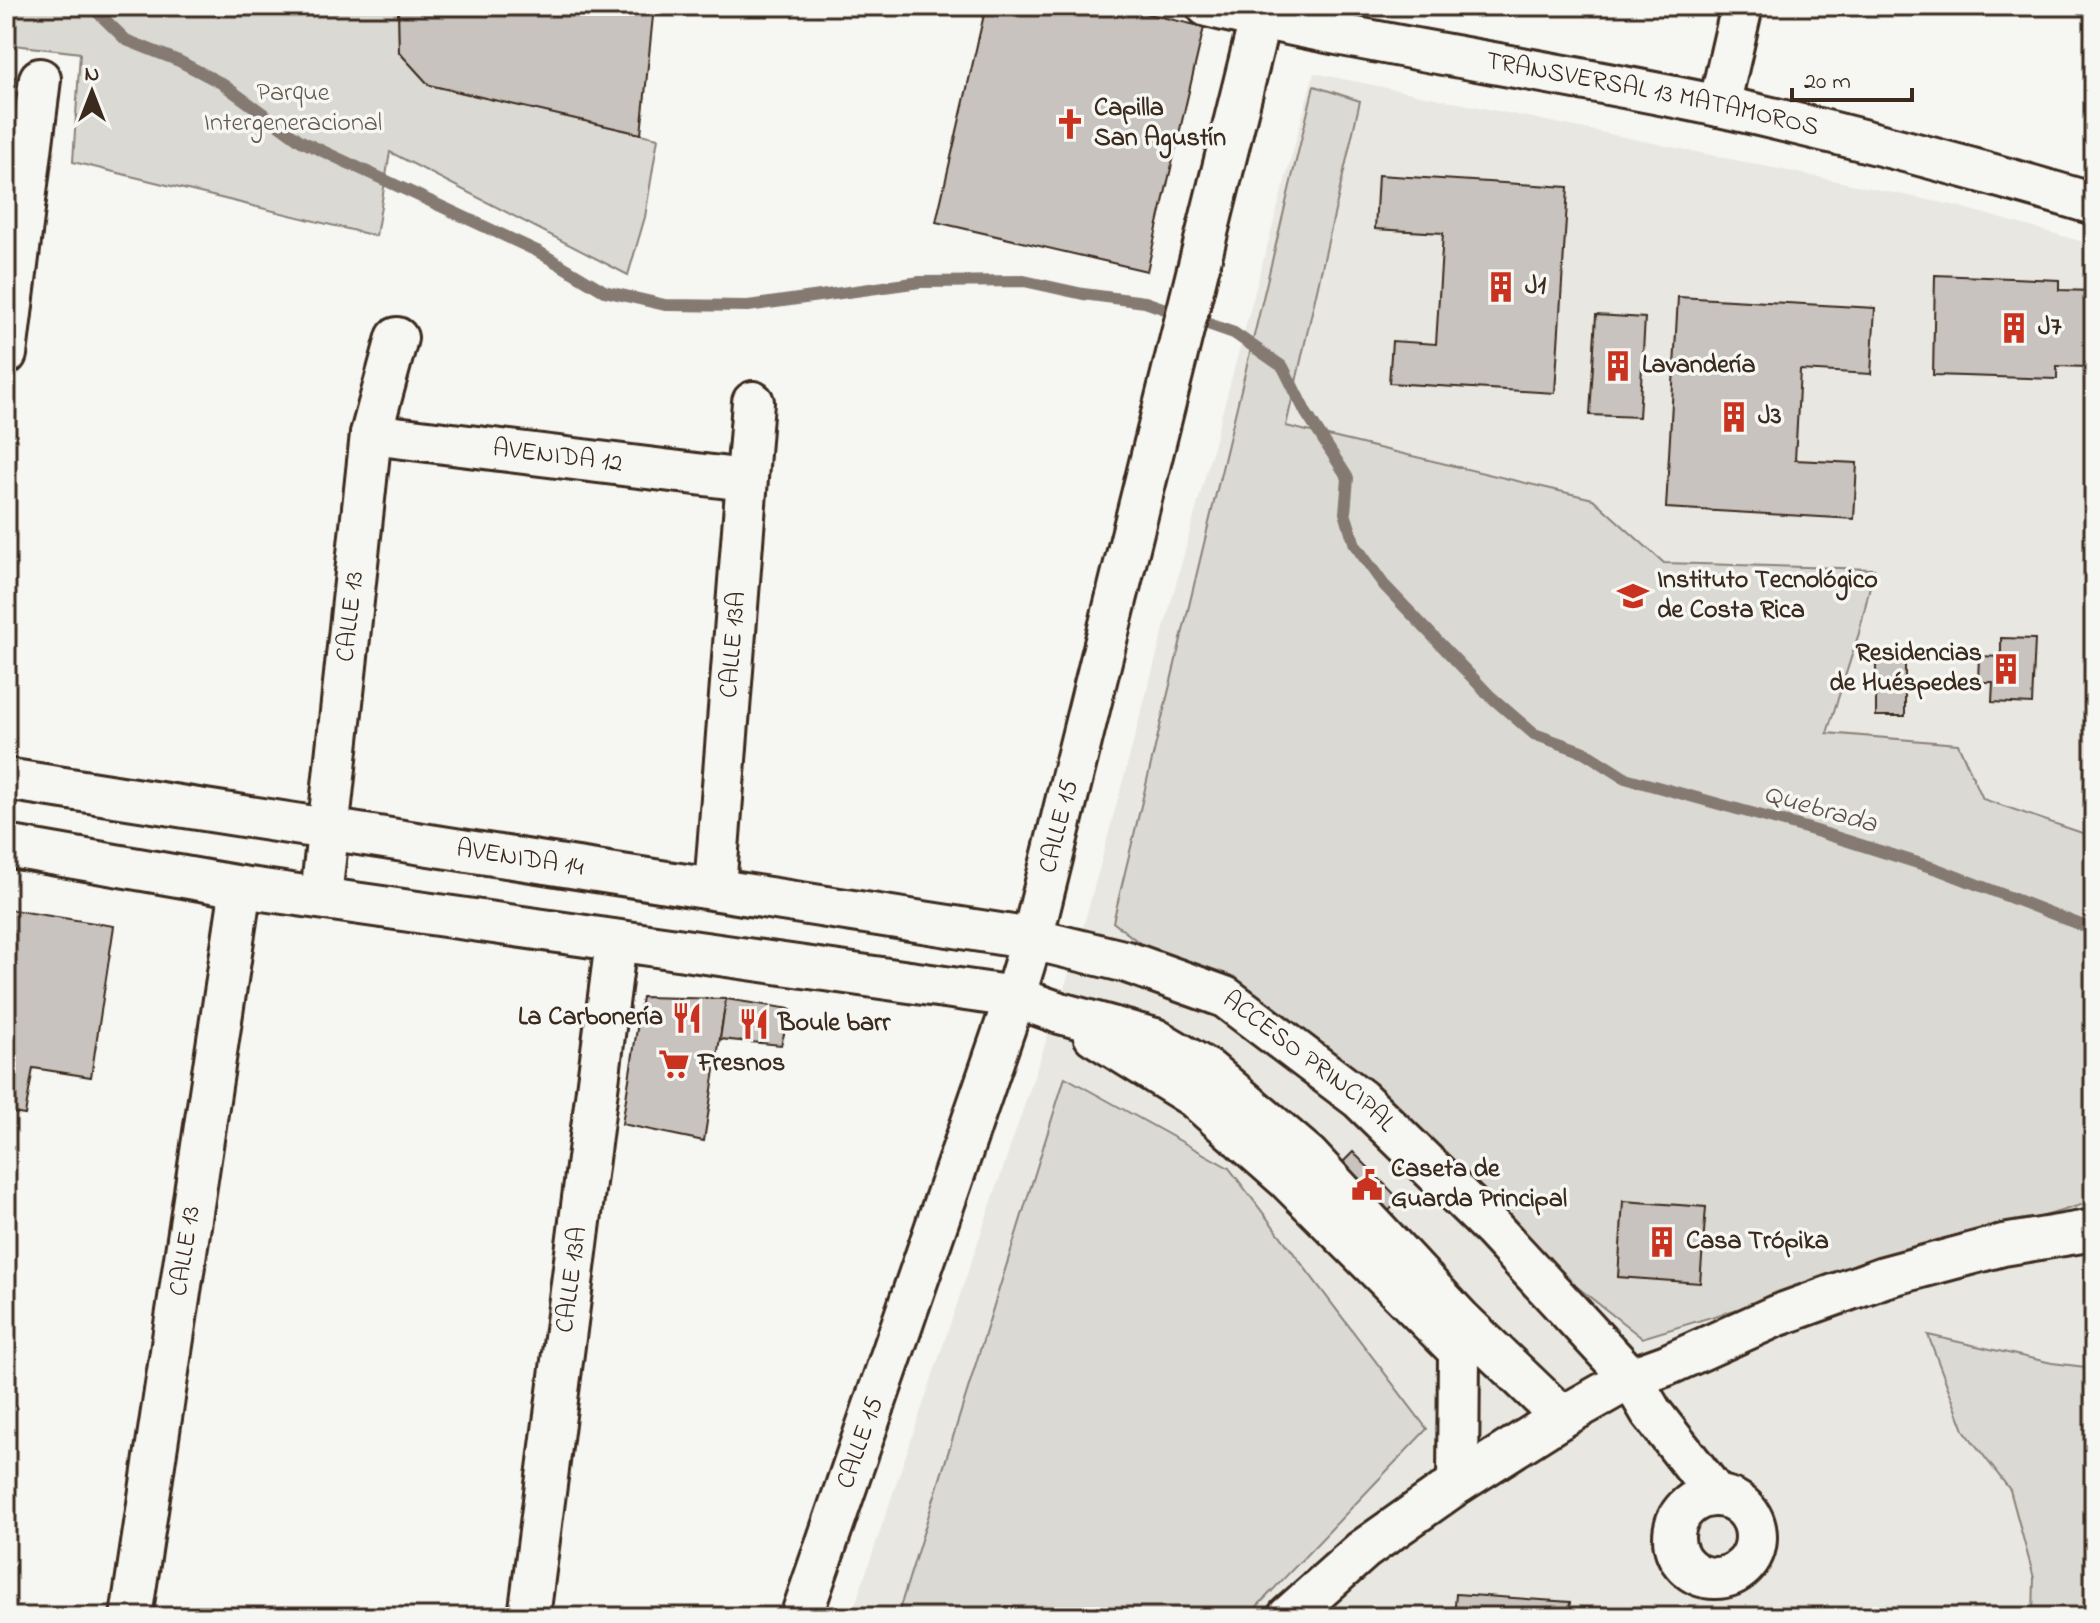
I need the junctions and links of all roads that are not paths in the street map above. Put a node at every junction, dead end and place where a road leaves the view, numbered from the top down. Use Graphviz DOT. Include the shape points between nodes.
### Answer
graph roads {
  1 [pos="1207,6"];
  2 [pos="1742,6"];
  3 [pos="1260,19"];
  4 [pos="40,79"];
  5 [pos="1719,106"];
  6 [pos="2094,204"];
  7 [pos="9,299"];
  8 [pos="397,338"];
  9 [pos="6,354"];
  10 [pos="753,402"];
  11 [pos="371,434"];
  12 [pos="745,480"];
  13 [pos="6,779"];
  14 [pos="329,828"];
  15 [pos="6,846"];
  16 [pos="241,887"];
  17 [pos="715,888"];
  18 [pos="321,897"];
  19 [pos="1032,939"];
  20 [pos="616,942"];
  21 [pos="1015,997"];
  22 [pos="1060,1013"];
  23 [pos="2094,1230"];
  24 [pos="1631,1378"];
  25 [pos="1562,1417"];
  26 [pos="1458,1483"];
  27 [pos="1717,1496"];
  28 [pos="131,1617"];
  29 [pos="529,1617"];
  30 [pos="801,1617"];
  31 [pos="1288,1617"];
  1 -- 3 [label="street, TRANSVERSAL 13 MATAMOROS"];
  2 -- 5 [label="street"];
  3 -- 5 [label="street, TRANSVERSAL 13 MATAMOROS"];
  3 -- 19 [label="street, CALLE 15"];
  4 -- 7 [label="street"];
  5 -- 6 [label="street, TRANSVERSAL 13 MATAMOROS" via="1992,173"];
  7 -- 9 [label="street"];
  8 -- 11 [label="street, CALLE 13"];
  10 -- 12 [label="street, CALLE 13A"];
  11 -- 12 [label="street, AVENIDA 12"];
  11 -- 14 [label="street, CALLE 13"];
  12 -- 17 [label="street, CALLE 13A"];
  13 -- 14 [label="street, AVENIDA 14"];
  14 -- 17 [label="street, AVENIDA 14"];
  14 -- 18 [label="street, CALLE 13"];
  15 -- 16 [label="street"];
  16 -- 18 [label="street"];
  16 -- 28 [label="street, CALLE 13"];
  17 -- 19 [label="street, AVENIDA 14"];
  18 -- 20 [label="street"];
  19 -- 21 [label="street, CALLE 15"];
  19 -- 24 [label="street, ACCESO PRINCIPAL" via="1127,962 1225,997 1360,1099 1493,1229"];
  20 -- 21 [label="street"];
  20 -- 29 [label="street, CALLE 13A"];
  21 -- 22 [label="street"];
  21 -- 30 [label="street, CALLE 15"];
  22 -- 25 [label="street" via="1155,1039 1209,1071 1308,1156 1460,1319"];
  22 -- 26 [label="street" via="1194,1097 1287,1179 1459,1351"];
  23 -- 24 [label="street" via="2003,1245 1884,1277"];
  24 -- 25 [label="street"];
  24 -- 27 [label="street, ACCESO PRINCIPAL"];
  25 -- 26 [label="street"];
  26 -- 31 [label="street" via="1363,1550"];
}
